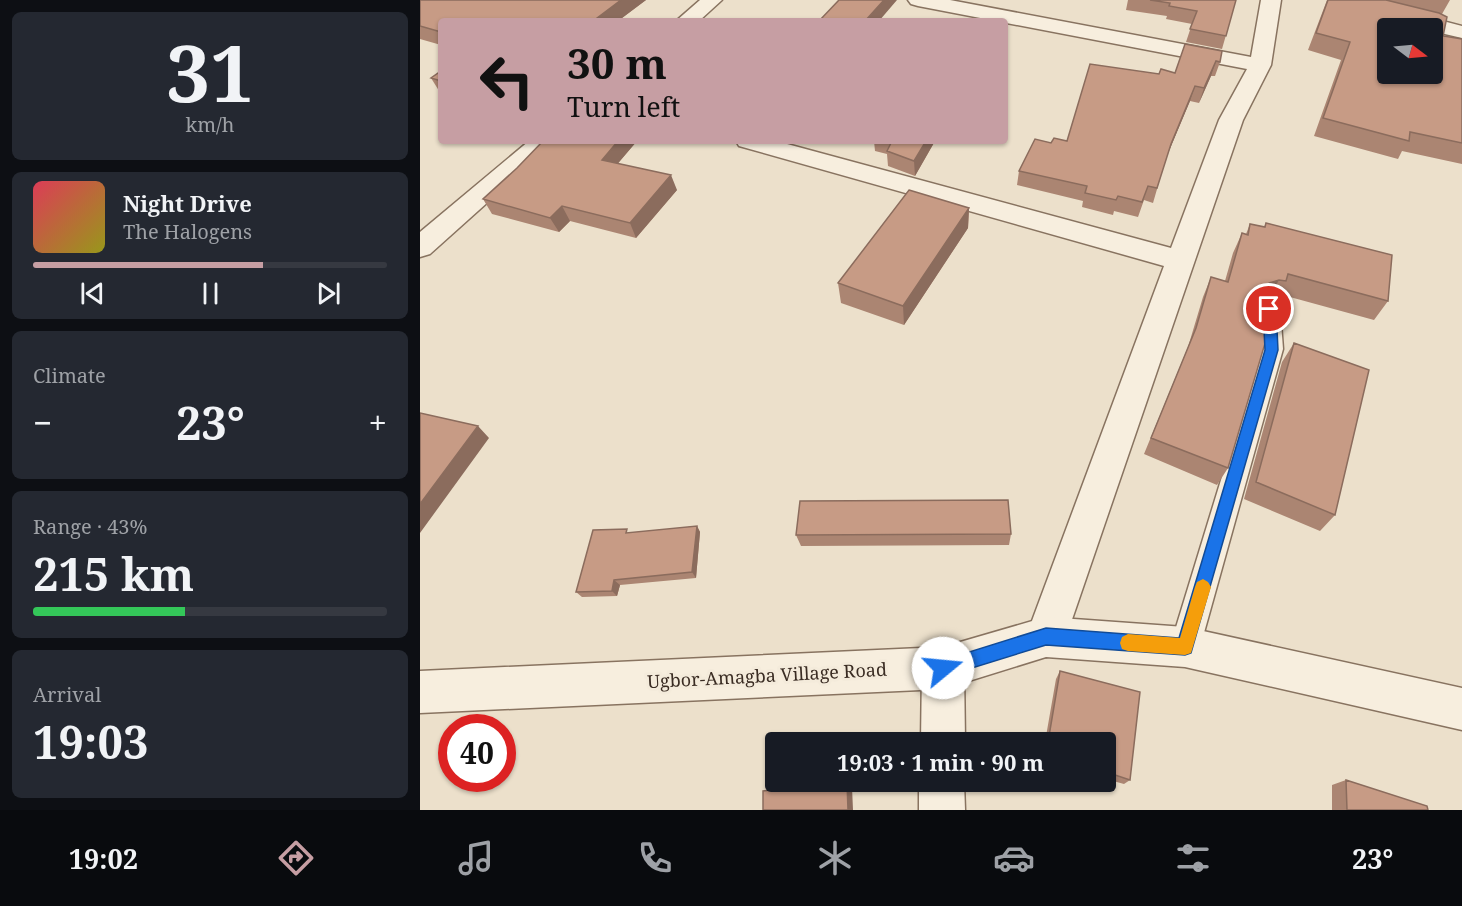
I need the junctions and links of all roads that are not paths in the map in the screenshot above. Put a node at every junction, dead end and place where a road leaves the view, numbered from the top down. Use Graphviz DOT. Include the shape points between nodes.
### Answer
graph roads {
  1 [pos="711,0"];
  2 [pos="918,0"];
  3 [pos="1271,0"];
  4 [pos="1340,0"];
  5 [pos="690,18"];
  6 [pos="1462,32"];
  7 [pos="1260,65"];
  8 [pos="540,144"];
  9 [pos="759,144"];
  10 [pos="420,247"];
  11 [pos="1182,261"];
  12 [pos="1269,309"];
  13 [pos="1046,637"];
  14 [pos="1185,647"];
  15 [pos="943,668"];
  16 [pos="420,692"];
  17 [pos="1462,709"];
  18 [pos="943,732"];
  19 [pos="942,792"];
  20 [pos="942,810"];
  1 -- 5 [label="street"];
  2 -- 7 [label="street"];
  3 -- 7 [label="street"];
  4 -- 6 [label="street"];
  7 -- 11 [label="street" via="1231,120"];
  8 -- 10 [label="street"];
  9 -- 11 [label="street"];
  11 -- 13 [label="street"];
  12 -- 14 [label="lane" via="1272,350"];
  13 -- 14 [label="street, Ugbor-Amagba Village Road"];
  13 -- 15 [label="street, Ugbor-Amagba Village Road"];
  14 -- 17 [label="street, Ugbor-Amagba Village Road"];
  15 -- 16 [label="street, Ugbor-Amagba Village Road"];
  15 -- 18 [label="street"];
  19 -- 20 [label="street"];
}
